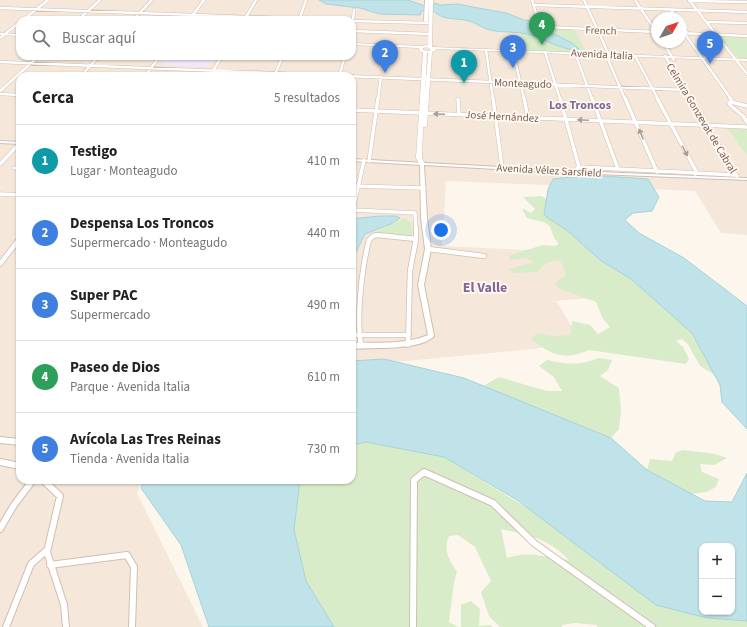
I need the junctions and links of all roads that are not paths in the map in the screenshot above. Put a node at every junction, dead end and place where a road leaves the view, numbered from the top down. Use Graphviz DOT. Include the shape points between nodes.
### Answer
graph roads {
  1 [pos="48,0"];
  2 [pos="100,0"];
  3 [pos="152,0"];
  4 [pos="204,0"];
  5 [pos="256,0"];
  6 [pos="306,0"];
  7 [pos="426,0"];
  8 [pos="431,0"];
  9 [pos="532,0"];
  10 [pos="584,0"];
  11 [pos="635,0"];
  12 [pos="689,0"];
  13 [pos="746,1"];
  14 [pos="534,6"];
  15 [pos="587,7"];
  16 [pos="0,8"];
  17 [pos="641,9"];
  18 [pos="36,10"];
  19 [pos="354,10"];
  20 [pos="671,10"];
  21 [pos="88,11"];
  22 [pos="697,11"];
  23 [pos="747,12"];
  24 [pos="140,13"];
  25 [pos="193,15"];
  26 [pos="28,16"];
  27 [pos="82,16"];
  28 [pos="137,16"];
  29 [pos="210,16"];
  30 [pos="246,16"];
  31 [pos="300,16"];
  32 [pos="352,16"];
  33 [pos="356,21"];
  34 [pos="706,22"];
  35 [pos="428,23"];
  36 [pos="651,23"];
  37 [pos="747,23"];
  38 [pos="16,25"];
  39 [pos="598,29"];
  40 [pos="356,30"];
  41 [pos="651,32"];
  42 [pos="0,33"];
  43 [pos="6,33"];
  44 [pos="687,33"];
  45 [pos="16,34"];
  46 [pos="428,34"];
  47 [pos="687,35"];
  48 [pos="716,35"];
  49 [pos="747,36"];
  50 [pos="0,38"];
  51 [pos="356,44"];
  52 [pos="356,48"];
  53 [pos="667,48"];
  54 [pos="427,49"];
  55 [pos="486,51"];
  56 [pos="514,52"];
  57 [pos="546,53"];
  58 [pos="576,55"];
  59 [pos="608,56"];
  60 [pos="635,57"];
  61 [pos="665,58"];
  62 [pos="673,58"];
  63 [pos="34,60"];
  64 [pos="95,60"];
  65 [pos="157,60"];
  66 [pos="220,60"];
  67 [pos="281,60"];
  68 [pos="344,60"];
  69 [pos="703,60"];
  70 [pos="747,60"];
  71 [pos="737,61"];
  72 [pos="0,62"];
  73 [pos="31,63"];
  74 [pos="747,63"];
  75 [pos="91,65"];
  76 [pos="151,68"];
  77 [pos="214,70"];
  78 [pos="21,72"];
  79 [pos="85,72"];
  80 [pos="148,72"];
  81 [pos="238,72"];
  82 [pos="276,72"];
  83 [pos="340,72"];
  84 [pos="747,74"];
  85 [pos="356,76"];
  86 [pos="16,77"];
  87 [pos="380,77"];
  88 [pos="423,79"];
  89 [pos="429,79"];
  90 [pos="491,82"];
  91 [pos="520,83"];
  92 [pos="555,85"];
  93 [pos="588,86"];
  94 [pos="621,87"];
  95 [pos="652,88"];
  96 [pos="686,90"];
  97 [pos="0,91"];
  98 [pos="0,94"];
  99 [pos="16,95"];
  100 [pos="458,99"];
  101 [pos="731,102"];
  102 [pos="747,106"];
  103 [pos="356,110"];
  104 [pos="376,111"];
  105 [pos="421,113"];
  106 [pos="427,113"];
  107 [pos="459,114"];
  108 [pos="494,116"];
  109 [pos="528,118"];
  110 [pos="567,120"];
  111 [pos="602,120"];
  112 [pos="636,122"];
  113 [pos="747,122"];
  114 [pos="671,124"];
  115 [pos="708,126"];
  116 [pos="747,127"];
  117 [pos="0,142"];
  118 [pos="16,143"];
  119 [pos="16,147"];
  120 [pos="356,160"];
  121 [pos="367,161"];
  122 [pos="422,163"];
  123 [pos="0,164"];
  124 [pos="502,167"];
  125 [pos="579,167"];
  126 [pos="618,169"];
  127 [pos="572,172"];
  128 [pos="657,172"];
  129 [pos="695,175"];
  130 [pos="738,177"];
  131 [pos="747,179"];
  132 [pos="356,185"];
  133 [pos="359,185"];
  134 [pos="424,188"];
  135 [pos="0,194"];
  136 [pos="16,195"];
  137 [pos="356,196"];
  138 [pos="356,210"];
  139 [pos="415,215"];
  140 [pos="424,218"];
  141 [pos="416,239"];
  142 [pos="16,243"];
  143 [pos="428,249"];
  144 [pos="484,256"];
  145 [pos="0,264"];
  146 [pos="356,334"];
  147 [pos="359,334"];
  148 [pos="409,335"];
  149 [pos="361,345"];
  150 [pos="408,345"];
  151 [pos="356,346"];
  152 [pos="0,440"];
  153 [pos="16,442"];
  154 [pos="0,462"];
  155 [pos="16,465"];
  156 [pos="30,484"];
  157 [pos="47,484"];
  158 [pos="0,529"];
  159 [pos="48,550"];
  160 [pos="50,565"];
  161 [pos="646,625"];
  162 [pos="6,627"];
  163 [pos="66,627"];
  164 [pos="132,627"];
  165 [pos="413,627"];
  166 [pos="652,627"];
  1 -- 18 [label="street"];
  2 -- 21 [label="street"];
  3 -- 24 [label="street"];
  4 -- 25 [label="street"];
  5 -- 30 [label="street"];
  6 -- 31 [label="street"];
  7 -- 35 [label="main road"];
  8 -- 35 [label="main road" via="432,8"];
  9 -- 14 [label="street"];
  10 -- 15 [label="street"];
  11 -- 17 [label="street"];
  12 -- 13 [label="street"];
  12 -- 22 [label="street"];
  14 -- 15 [label="street"];
  14 -- 39 [label="street, French" via="539,23 546,27"];
  15 -- 17 [label="street"];
  15 -- 39 [label="street"];
  16 -- 18 [label="street"];
  17 -- 20 [label="street"];
  17 -- 36 [label="street"];
  18 -- 21 [label="street"];
  18 -- 26 [label="street"];
  19 -- 32 [label="street"];
  20 -- 22 [label="street"];
  21 -- 24 [label="street"];
  21 -- 27 [label="street"];
  22 -- 23 [label="street"];
  22 -- 34 [label="street"];
  24 -- 25 [label="street"];
  24 -- 28 [label="street"];
  25 -- 29 [label="street"];
  33 -- 35 [label="street"];
  34 -- 37 [label="street"];
  34 -- 48 [label="street"];
  35 -- 46 [label="main road"];
  38 -- 43 [label="street"];
  39 -- 41 [label="street, French"];
  39 -- 59 [label="street"];
  40 -- 46 [label="street"];
  42 -- 43 [label="main road"];
  43 -- 45 [label="main road"];
  43 -- 50 [label="street"];
  44 -- 48 [label="street"];
  46 -- 54 [label="main road"];
  47 -- 69 [label="street"];
  48 -- 49 [label="street"];
  48 -- 71 [label="street"];
  51 -- 54 [label="main road, Avenida Italia"];
  52 -- 54 [label="main road, Avenida Italia"];
  53 -- 62 [label="street, Celmira Gonzevat de Cabral"];
  54 -- 55 [label="main road, Avenida Italia"];
  54 -- 88 [label="main road"];
  54 -- 89 [label="main road"];
  55 -- 56 [label="main road, Avenida Italia"];
  55 -- 90 [label="street"];
  56 -- 57 [label="main road, Avenida Italia"];
  56 -- 91 [label="street"];
  57 -- 58 [label="main road, Avenida Italia"];
  57 -- 92 [label="street"];
  58 -- 59 [label="main road, Avenida Italia"];
  58 -- 93 [label="street"];
  59 -- 60 [label="main road, Avenida Italia"];
  59 -- 94 [label="street"];
  60 -- 61 [label="main road, Avenida Italia"];
  60 -- 95 [label="street"];
  61 -- 62 [label="main road, Avenida Italia"];
  61 -- 96 [label="street, Celmira Gonzevat de Cabral"];
  62 -- 69 [label="main road, Avenida Italia"];
  63 -- 73 [label="street"];
  64 -- 75 [label="street"];
  65 -- 76 [label="street"];
  66 -- 77 [label="street"];
  67 -- 82 [label="street"];
  68 -- 83 [label="street"];
  69 -- 71 [label="main road, Avenida Italia"];
  69 -- 101 [label="street"];
  70 -- 71 [label="main road, Avenida Italia"];
  71 -- 74 [label="main road, Avenida Italia"];
  71 -- 84 [label="street"];
  72 -- 73 [label="street, Monteagudo"];
  73 -- 75 [label="street, Monteagudo"];
  73 -- 78 [label="street"];
  75 -- 76 [label="street, Monteagudo"];
  75 -- 79 [label="street"];
  76 -- 77 [label="street, Monteagudo"];
  76 -- 80 [label="street"];
  77 -- 81 [label="street, Monteagudo"];
  85 -- 87 [label="street, Monteagudo"];
  86 -- 97 [label="street"];
  87 -- 88 [label="street, Monteagudo"];
  87 -- 104 [label="street"];
  88 -- 89 [label="street, Monteagudo"];
  88 -- 105 [label="main road"];
  89 -- 90 [label="street, Monteagudo"];
  89 -- 106 [label="main road"];
  90 -- 91 [label="street, Monteagudo"];
  90 -- 108 [label="street"];
  91 -- 92 [label="street, Monteagudo"];
  91 -- 109 [label="street"];
  92 -- 93 [label="street, Monteagudo"];
  92 -- 110 [label="street"];
  93 -- 94 [label="street, Monteagudo"];
  93 -- 111 [label="street"];
  94 -- 95 [label="street, Monteagudo"];
  94 -- 112 [label="street"];
  95 -- 96 [label="street, Monteagudo"];
  95 -- 114 [label="street"];
  96 -- 115 [label="street, Celmira Gonzevat de Cabral"];
  98 -- 99 [label="street"];
  100 -- 107 [label="street"];
  101 -- 102 [label="street"];
  101 -- 113 [label="street" via="730,105"];
  103 -- 104 [label="street, José Hernández"];
  104 -- 105 [label="street, José Hernández"];
  104 -- 121 [label="street"];
  105 -- 106 [label="street, José Hernández"];
  105 -- 122 [label="main road" via="419,158"];
  107 -- 106 [label="street, José Hernández, one-way"];
  106 -- 122 [label="main road"];
  107 -- 108 [label="street, José Hernández"];
  108 -- 109 [label="street, José Hernández"];
  108 -- 124 [label="street"];
  109 -- 110 [label="street, José Hernández"];
  111 -- 110 [label="street, José Hernández, one-way"];
  110 -- 125 [label="street"];
  111 -- 112 [label="street, José Hernández"];
  111 -- 126 [label="street"];
  112 -- 114 [label="street, José Hernández"];
  128 -- 112 [label="street, one-way"];
  114 -- 115 [label="street, José Hernández"];
  114 -- 129 [label="street, one-way"];
  115 -- 116 [label="street, José Hernández"];
  115 -- 130 [label="street, Celmira Gonzevat de Cabral"];
  117 -- 118 [label="street"];
  119 -- 123 [label="street"];
  120 -- 121 [label="street, Avenida Vélez Sarsfield"];
  121 -- 122 [label="street, Avenida Vélez Sarsfield"];
  121 -- 133 [label="street"];
  122 -- 124 [label="street, Avenida Vélez Sarsfield"];
  122 -- 134 [label="street"];
  124 -- 127 [label="street, Avenida Vélez Sarsfield"];
  125 -- 126 [label="street, Avenida Vélez Sarsfield"];
  125 -- 127 [label="street"];
  126 -- 128 [label="street, Avenida Vélez Sarsfield"];
  127 -- 129 [label="street, Avenida Vélez Sarsfield"];
  128 -- 129 [label="street, Avenida Vélez Sarsfield"];
  129 -- 130 [label="street, Avenida Vélez Sarsfield"];
  130 -- 131 [label="street, Avenida Vélez Sarsfield"];
  132 -- 133 [label="street"];
  133 -- 134 [label="street"];
  133 -- 137 [label="street"];
  134 -- 140 [label="street"];
  135 -- 136 [label="street"];
  138 -- 139 [label="street"];
  139 -- 140 [label="street"];
  139 -- 141 [label="street"];
  140 -- 143 [label="street"];
  141 -- 147 [label="street" via="379,236 368,239"];
  141 -- 148 [label="street" via="410,271"];
  142 -- 145 [label="street"];
  143 -- 144 [label="street"];
  143 -- 150 [label="street" via="421,285 431,336"];
  146 -- 147 [label="street"];
  147 -- 148 [label="street"];
  147 -- 149 [label="street"];
  148 -- 150 [label="street"];
  149 -- 150 [label="street"];
  149 -- 151 [label="street"];
  152 -- 153 [label="street"];
  154 -- 155 [label="street"];
  156 -- 158 [label="street" via="14,504"];
  157 -- 159 [label="street" via="60,496"];
  159 -- 160 [label="street"];
  159 -- 162 [label="street" via="30,564"];
  160 -- 163 [label="street" via="64,605"];
  160 -- 164 [label="street" via="127,556 134,567"];
  161 -- 165 [label="street" via="534,543 493,503 424,472 414,480"];
  161 -- 166 [label="street"];
}
